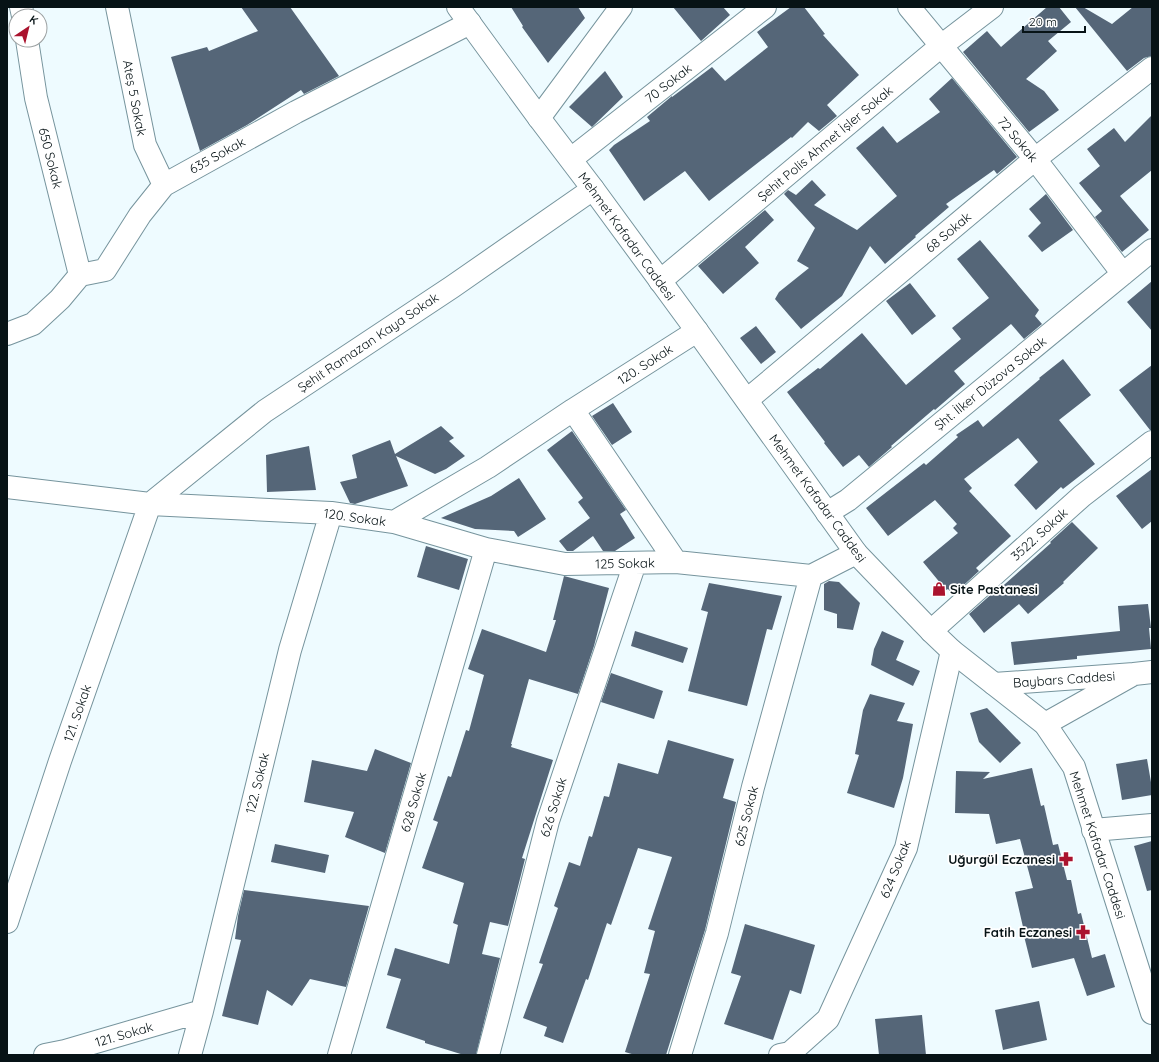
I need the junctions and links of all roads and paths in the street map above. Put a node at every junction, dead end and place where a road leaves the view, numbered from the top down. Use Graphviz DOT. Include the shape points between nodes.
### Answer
graph roads {
  1 [pos="117,7"];
  2 [pos="621,7"];
  3 [pos="765,7"];
  4 [pos="909,7"];
  5 [pos="992,7"];
  6 [pos="464,15"];
  7 [pos="941,46"];
  8 [pos="28,48"];
  9 [pos="1152,68"];
  10 [pos="539,118"];
  11 [pos="1034,159"];
  12 [pos="571,160"];
  13 [pos="164,185"];
  14 [pos="593,188"];
  15 [pos="1152,250"];
  16 [pos="1123,274"];
  17 [pos="80,275"];
  18 [pos="660,281"];
  19 [pos="697,330"];
  20 [pos="7,334"];
  21 [pos="747,400"];
  22 [pos="572,410"];
  23 [pos="1152,442"];
  24 [pos="7,487"];
  25 [pos="150,504"];
  26 [pos="331,513"];
  27 [pos="827,513"];
  28 [pos="394,522"];
  29 [pos="486,549"];
  30 [pos="856,553"];
  31 [pos="676,562"];
  32 [pos="635,563"];
  33 [pos="811,576"];
  34 [pos="931,631"];
  35 [pos="952,651"];
  36 [pos="1143,673"];
  37 [pos="994,684"];
  38 [pos="1046,724"];
  39 [pos="1152,825"];
  40 [pos="1093,830"];
  41 [pos="7,922"];
  42 [pos="202,1011"];
  43 [pos="1152,1013"];
  44 [pos="45,1055"];
  45 [pos="190,1055"];
  46 [pos="339,1055"];
  47 [pos="488,1055"];
  48 [pos="680,1055"];
  49 [pos="780,1055"];
  1 -- 13 [label="street, Ateş 5 Sokak" via="145,145"];
  2 -- 10 [label="street"];
  3 -- 12 [label="street, 70 Sokak"];
  4 -- 7 [label="street, 72 Sokak"];
  5 -- 7 [label="street, Şehit Polis Ahmet İşler Sokak"];
  6 -- 10 [label="street, Mehmet Kafadar Caddesi"];
  6 -- 13 [label="street, 635 Sokak"];
  7 -- 11 [label="street, 72 Sokak"];
  7 -- 18 [label="street, Şehit Polis Ahmet İşler Sokak"];
  8 -- 17 [label="street, 650 Sokak" via="36,98"];
  9 -- 11 [label="street, 68 Sokak"];
  10 -- 12 [label="street, Mehmet Kafadar Caddesi"];
  11 -- 16 [label="street, 72 Sokak"];
  11 -- 21 [label="street, 68 Sokak"];
  12 -- 14 [label="street, Mehmet Kafadar Caddesi"];
  13 -- 17 [label="street, 635 Sokak" via="140,215 105,270"];
  14 -- 18 [label="street, Mehmet Kafadar Caddesi"];
  14 -- 25 [label="street, Şehit Ramazan Kaya Sokak" via="452,287 265,411"];
  15 -- 16 [label="street, Şht. İlker Düzova Sokak"];
  16 -- 27 [label="street, Şht. İlker Düzova Sokak" via="848,500"];
  17 -- 20 [label="street" via="60,299 33,324"];
  18 -- 19 [label="street, Mehmet Kafadar Caddesi"];
  19 -- 21 [label="street, Mehmet Kafadar Caddesi"];
  19 -- 22 [label="street, 120. Sokak"];
  21 -- 27 [label="street, Mehmet Kafadar Caddesi"];
  22 -- 28 [label="street, 120. Sokak" via="488,467"];
  22 -- 31 [label="street"];
  23 -- 34 [label="street, 3522. Sokak" via="1082,496"];
  24 -- 25 [label="street, 120. Sokak"];
  25 -- 26 [label="street, 120. Sokak"];
  25 -- 41 [label="street, 121. Sokak"];
  26 -- 28 [label="street, 120. Sokak"];
  26 -- 42 [label="street, 122. Sokak" via="290,650"];
  27 -- 30 [label="street, Mehmet Kafadar Caddesi"];
  28 -- 29 [label="street, 125 Sokak"];
  29 -- 32 [label="street, 125 Sokak" via="565,564"];
  29 -- 46 [label="street, 628 Sokak"];
  30 -- 33 [label="street"];
  30 -- 34 [label="street, Mehmet Kafadar Caddesi"];
  31 -- 32 [label="street, 125 Sokak"];
  31 -- 33 [label="street, 125 Sokak"];
  32 -- 47 [label="street, 626 Sokak" via="548,821"];
  33 -- 48 [label="street, 625 Sokak" via="717,933"];
  34 -- 35 [label="street, Mehmet Kafadar Caddesi"];
  35 -- 37 [label="street, Mehmet Kafadar Caddesi"];
  35 -- 49 [label="street, 624 Sokak" via="906,848 828,1019 790,1054"];
  36 -- 37 [label="street, Baybars Caddesi"];
  36 -- 38 [label="street, Baybars Caddesi"];
  37 -- 38 [label="street, Mehmet Kafadar Caddesi"];
  38 -- 40 [label="street, Mehmet Kafadar Caddesi" via="1074,767"];
  39 -- 40 [label="street"];
  40 -- 43 [label="street, Mehmet Kafadar Caddesi"];
  42 -- 44 [label="street, 121. Sokak"];
  42 -- 45 [label="street, 122. Sokak"];
}
